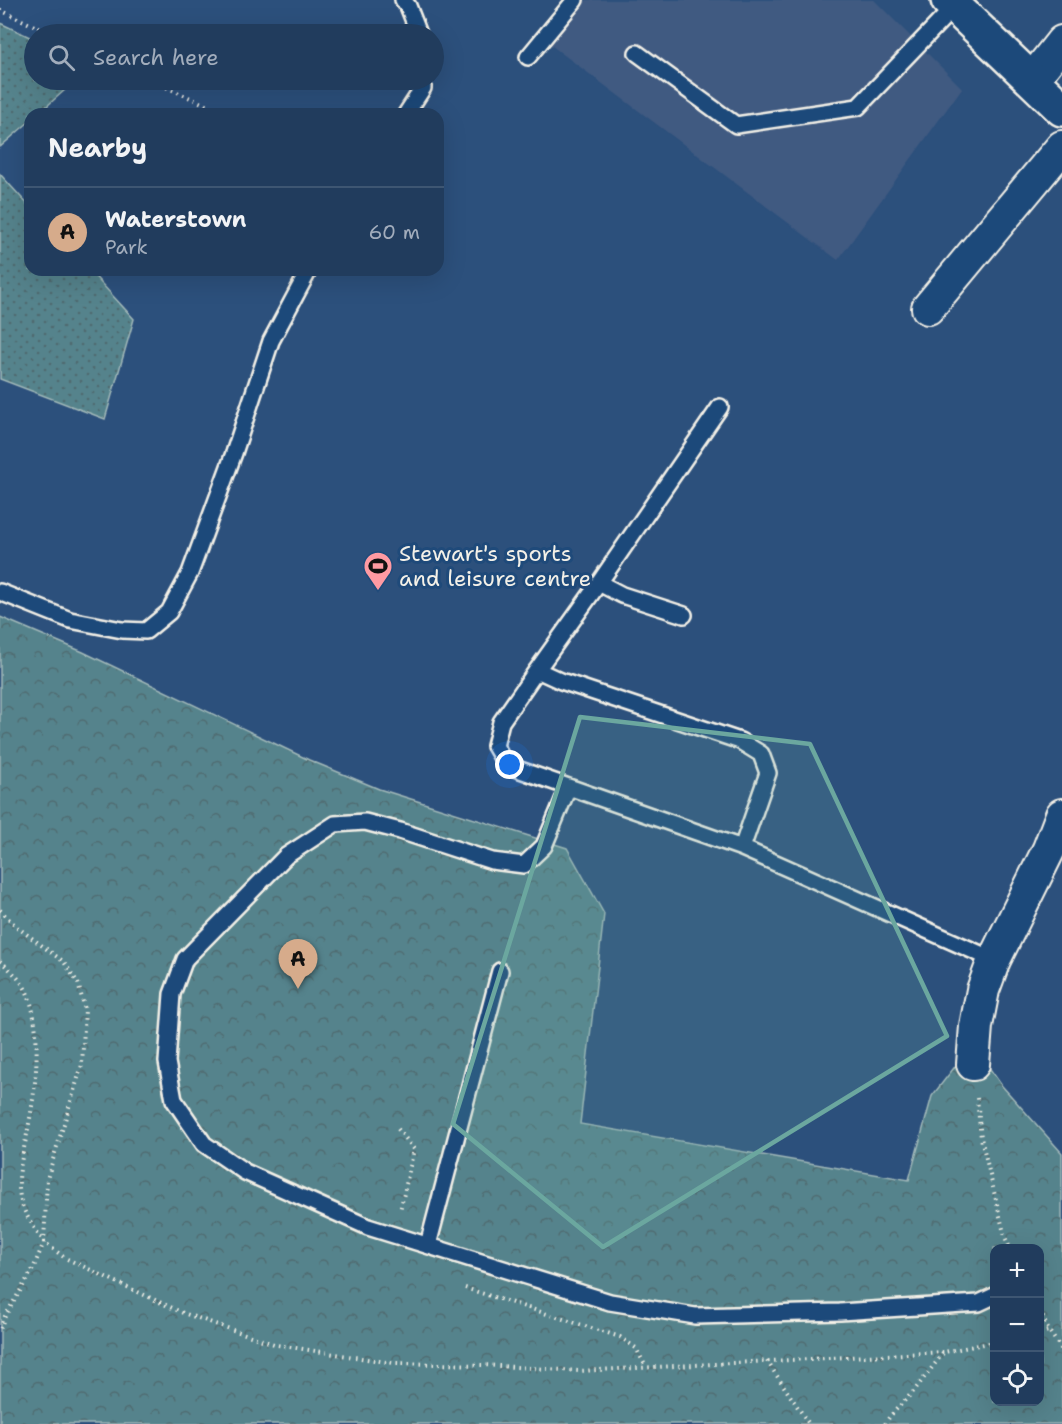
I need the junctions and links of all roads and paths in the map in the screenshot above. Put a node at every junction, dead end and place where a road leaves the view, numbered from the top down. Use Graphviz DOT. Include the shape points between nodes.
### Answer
graph roads {
  1 [pos="403,0"];
  2 [pos="575,0"];
  3 [pos="951,3"];
  4 [pos="0,10"];
  5 [pos="30,24"];
  6 [pos="415,24"];
  7 [pos="1062,42"];
  8 [pos="637,53"];
  9 [pos="528,57"];
  10 [pos="1032,80"];
  11 [pos="172,90"];
  12 [pos="422,90"];
  13 [pos="210,108"];
  14 [pos="410,108"];
  15 [pos="1062,109"];
  16 [pos="1062,147"];
  17 [pos="306,276"];
  18 [pos="928,308"];
  19 [pos="720,407"];
  20 [pos="599,583"];
  21 [pos="0,592"];
  22 [pos="684,615"];
  23 [pos="537,670"];
  24 [pos="568,788"];
  25 [pos="1062,815"];
  26 [pos="742,848"];
  27 [pos="0,910"];
  28 [pos="0,960"];
  29 [pos="994,960"];
  30 [pos="500,971"];
  31 [pos="973,1064"];
  32 [pos="44,1242"];
  33 [pos="1009,1244"];
  34 [pos="428,1245"];
  35 [pos="990,1298"];
  36 [pos="1044,1320"];
  37 [pos="0,1330"];
  38 [pos="1049,1331"];
  39 [pos="1044,1332"];
  40 [pos="990,1343"];
  41 [pos="1062,1350"];
  42 [pos="944,1352"];
  43 [pos="766,1360"];
  44 [pos="809,1424"];
  45 [pos="885,1424"];
  1 -- 6 [label="lane"];
  2 -- 9 [label="lane"];
  3 -- 8 [label="lane" via="858,106 736,125"];
  3 -- 10 [label="street"];
  4 -- 5 [label="path"];
  7 -- 10 [label="street"];
  10 -- 15 [label="street"];
  11 -- 13 [label="path"];
  12 -- 14 [label="lane"];
  16 -- 18 [label="street"];
  17 -- 21 [label="lane" via="271,341 190,573 169,612 146,631 122,630 70,620"];
  19 -- 20 [label="lane"];
  20 -- 22 [label="lane" via="622,595"];
  20 -- 23 [label="lane"];
  23 -- 24 [label="lane" via="501,722 495,746 506,765"];
  23 -- 26 [label="lane" via="740,741 760,754 768,773"];
  24 -- 26 [label="lane"];
  24 -- 34 [label="lane" via="544,846 524,865 492,861 365,822 335,824 286,856 211,931 185,959 172,994 167,1062 174,1100 204,1144 245,1172 368,1227"];
  25 -- 29 [label="street"];
  26 -- 29 [label="lane"];
  27 -- 32 [label="path" via="64,962 78,983 85,1010 82,1065 47,1179"];
  28 -- 32 [label="path" via="27,990 35,1022 37,1064 20,1170 20,1196 24,1212"];
  29 -- 31 [label="street" via="983,990"];
  30 -- 34 [label="lane"];
  31 -- 33 [label="path" via="981,1138"];
  32 -- 37 [label="path"];
  32 -- 43 [label="path" via="65,1258 183,1313 277,1345 393,1363 579,1371"];
  34 -- 35 [label="lane" via="610,1302 695,1316 840,1312 979,1303"];
  36 -- 38 [label="path"];
  38 -- 39 [label="path"];
  38 -- 41 [label="path"];
  40 -- 42 [label="path"];
  42 -- 43 [label="path"];
  42 -- 45 [label="path"];
  43 -- 44 [label="path"];
}
